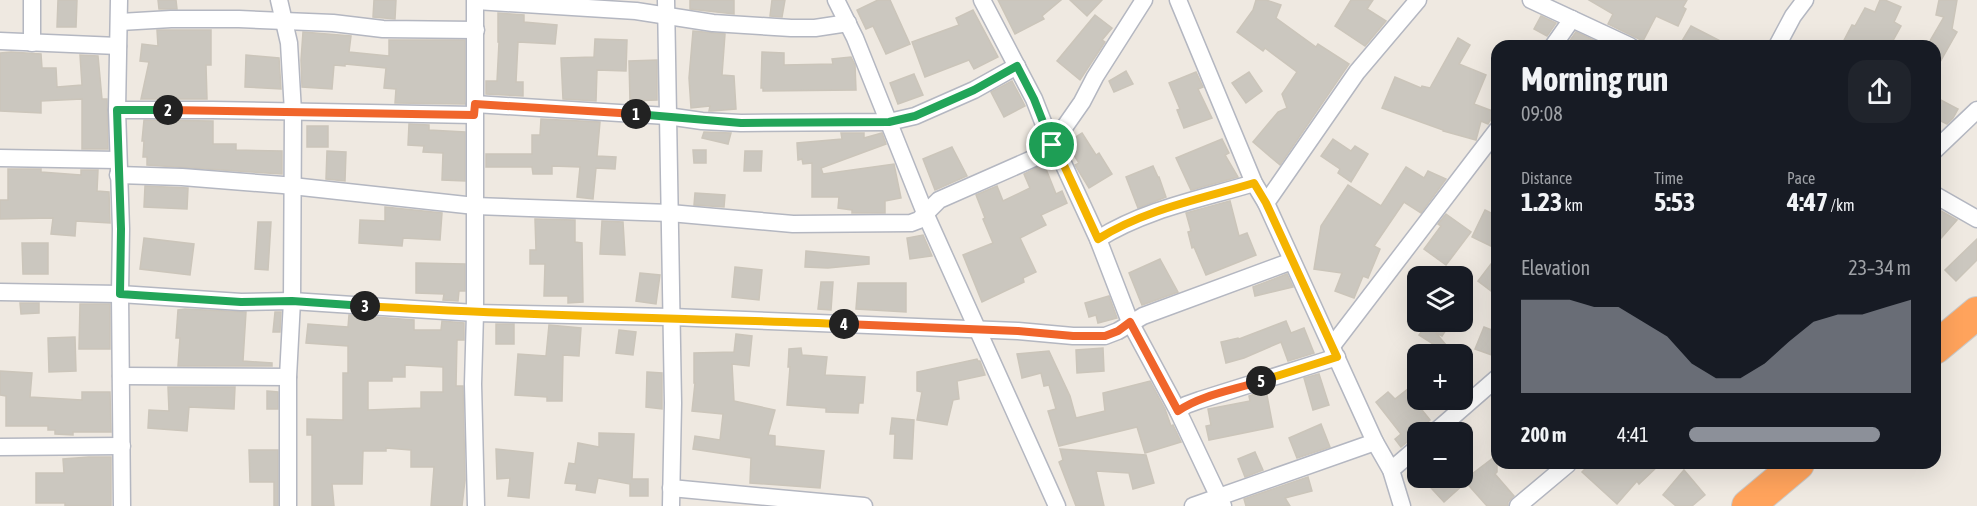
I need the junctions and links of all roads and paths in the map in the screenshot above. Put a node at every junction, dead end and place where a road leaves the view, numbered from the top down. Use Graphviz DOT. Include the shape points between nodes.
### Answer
graph roads {
  1 [pos="32,0"];
  2 [pos="119,0"];
  3 [pos="279,0"];
  4 [pos="836,0"];
  5 [pos="1144,0"];
  6 [pos="1178,0"];
  7 [pos="1418,0"];
  8 [pos="1531,0"];
  9 [pos="1805,0"];
  10 [pos="476,1"];
  11 [pos="986,1"];
  12 [pos="666,8"];
  13 [pos="1572,19"];
  14 [pos="284,21"];
  15 [pos="120,22"];
  16 [pos="848,23"];
  17 [pos="476,30"];
  18 [pos="1557,40"];
  19 [pos="1617,40"];
  20 [pos="1780,40"];
  21 [pos="0,41"];
  22 [pos="32,43"];
  23 [pos="118,46"];
  24 [pos="1017,66"];
  25 [pos="475,109"];
  26 [pos="117,110"];
  27 [pos="1977,110"];
  28 [pos="293,112"];
  29 [pos="667,116"];
  30 [pos="889,122"];
  31 [pos="1491,138"];
  32 [pos="1941,144"];
  33 [pos="1052,145"];
  34 [pos="0,158"];
  35 [pos="118,167"];
  36 [pos="1254,183"];
  37 [pos="291,186"];
  38 [pos="1941,198"];
  39 [pos="1266,203"];
  40 [pos="475,206"];
  41 [pos="670,213"];
  42 [pos="925,213"];
  43 [pos="1977,219"];
  44 [pos="1098,239"];
  45 [pos="1292,261"];
  46 [pos="0,292"];
  47 [pos="120,294"];
  48 [pos="292,301"];
  49 [pos="475,313"];
  50 [pos="1977,313"];
  51 [pos="672,317"];
  52 [pos="1130,322"];
  53 [pos="979,329"];
  54 [pos="1941,343"];
  55 [pos="1334,352"];
  56 [pos="121,376"];
  57 [pos="288,377"];
  58 [pos="1491,383"];
  59 [pos="1178,411"];
  60 [pos="1446,422"];
  61 [pos="1376,441"];
  62 [pos="122,446"];
  63 [pos="0,447"];
  64 [pos="1407,456"];
  65 [pos="1562,469"];
  66 [pos="1792,469"];
  67 [pos="1391,470"];
  68 [pos="670,488"];
  69 [pos="1221,501"];
  70 [pos="122,506"];
  71 [pos="288,506"];
  72 [pos="476,506"];
  73 [pos="671,506"];
  74 [pos="864,506"];
  75 [pos="1057,506"];
  76 [pos="1193,506"];
  77 [pos="1402,506"];
  78 [pos="1518,506"];
  79 [pos="1748,506"];
  1 -- 22 [label="street"];
  2 -- 15 [label="street"];
  3 -- 14 [label="street"];
  4 -- 16 [label="street"];
  5 -- 33 [label="street"];
  6 -- 36 [label="street"];
  7 -- 39 [label="street" via="1357,72"];
  8 -- 13 [label="street"];
  9 -- 20 [label="street"];
  10 -- 12 [label="street" via="636,10"];
  10 -- 17 [label="street"];
  11 -- 24 [label="street"];
  12 -- 16 [label="street" via="713,22 791,28"];
  12 -- 29 [label="street"];
  13 -- 18 [label="street"];
  13 -- 19 [label="street"];
  14 -- 15 [label="street"];
  14 -- 17 [label="street" via="384,29"];
  14 -- 28 [label="street"];
  15 -- 23 [label="street"];
  16 -- 30 [label="street"];
  17 -- 25 [label="street"];
  21 -- 22 [label="street"];
  22 -- 23 [label="street"];
  23 -- 26 [label="street"];
  24 -- 30 [label="street" via="915,116"];
  24 -- 33 [label="street"];
  25 -- 28 [label="street"];
  25 -- 29 [label="street"];
  25 -- 40 [label="street"];
  26 -- 28 [label="street"];
  26 -- 35 [label="street"];
  27 -- 32 [label="street"];
  28 -- 37 [label="street"];
  29 -- 30 [label="street" via="741,123"];
  29 -- 41 [label="street"];
  30 -- 42 [label="street"];
  31 -- 55 [label="street"];
  33 -- 42 [label="street" via="1032,159 939,200"];
  33 -- 44 [label="street"];
  34 -- 35 [label="street"];
  35 -- 37 [label="street"];
  35 -- 47 [label="street"];
  36 -- 39 [label="street"];
  36 -- 44 [label="street" via="1147,213"];
  37 -- 40 [label="street"];
  37 -- 48 [label="street"];
  38 -- 43 [label="street"];
  39 -- 45 [label="street"];
  40 -- 41 [label="street"];
  40 -- 49 [label="street"];
  41 -- 42 [label="street" via="793,224 911,223"];
  41 -- 51 [label="street"];
  42 -- 53 [label="street"];
  44 -- 52 [label="street"];
  45 -- 52 [label="street"];
  45 -- 55 [label="street"];
  46 -- 47 [label="street"];
  47 -- 48 [label="street" via="241,302"];
  47 -- 56 [label="street"];
  48 -- 49 [label="street"];
  48 -- 57 [label="street"];
  49 -- 51 [label="street"];
  49 -- 72 [label="street"];
  50 -- 54 [label="highway"];
  51 -- 53 [label="street"];
  51 -- 68 [label="street"];
  52 -- 53 [label="street" via="1105,336"];
  52 -- 59 [label="street"];
  53 -- 75 [label="street"];
  55 -- 59 [label="street"];
  55 -- 61 [label="street"];
  56 -- 57 [label="street"];
  56 -- 62 [label="street"];
  57 -- 71 [label="street"];
  58 -- 60 [label="street"];
  59 -- 69 [label="street"];
  61 -- 67 [label="street"];
  61 -- 69 [label="street"];
  62 -- 63 [label="street"];
  62 -- 70 [label="street"];
  64 -- 67 [label="street"];
  65 -- 78 [label="street"];
  66 -- 79 [label="highway"];
  67 -- 77 [label="street"];
  68 -- 73 [label="street"];
  68 -- 74 [label="street"];
  69 -- 76 [label="street"];
}
